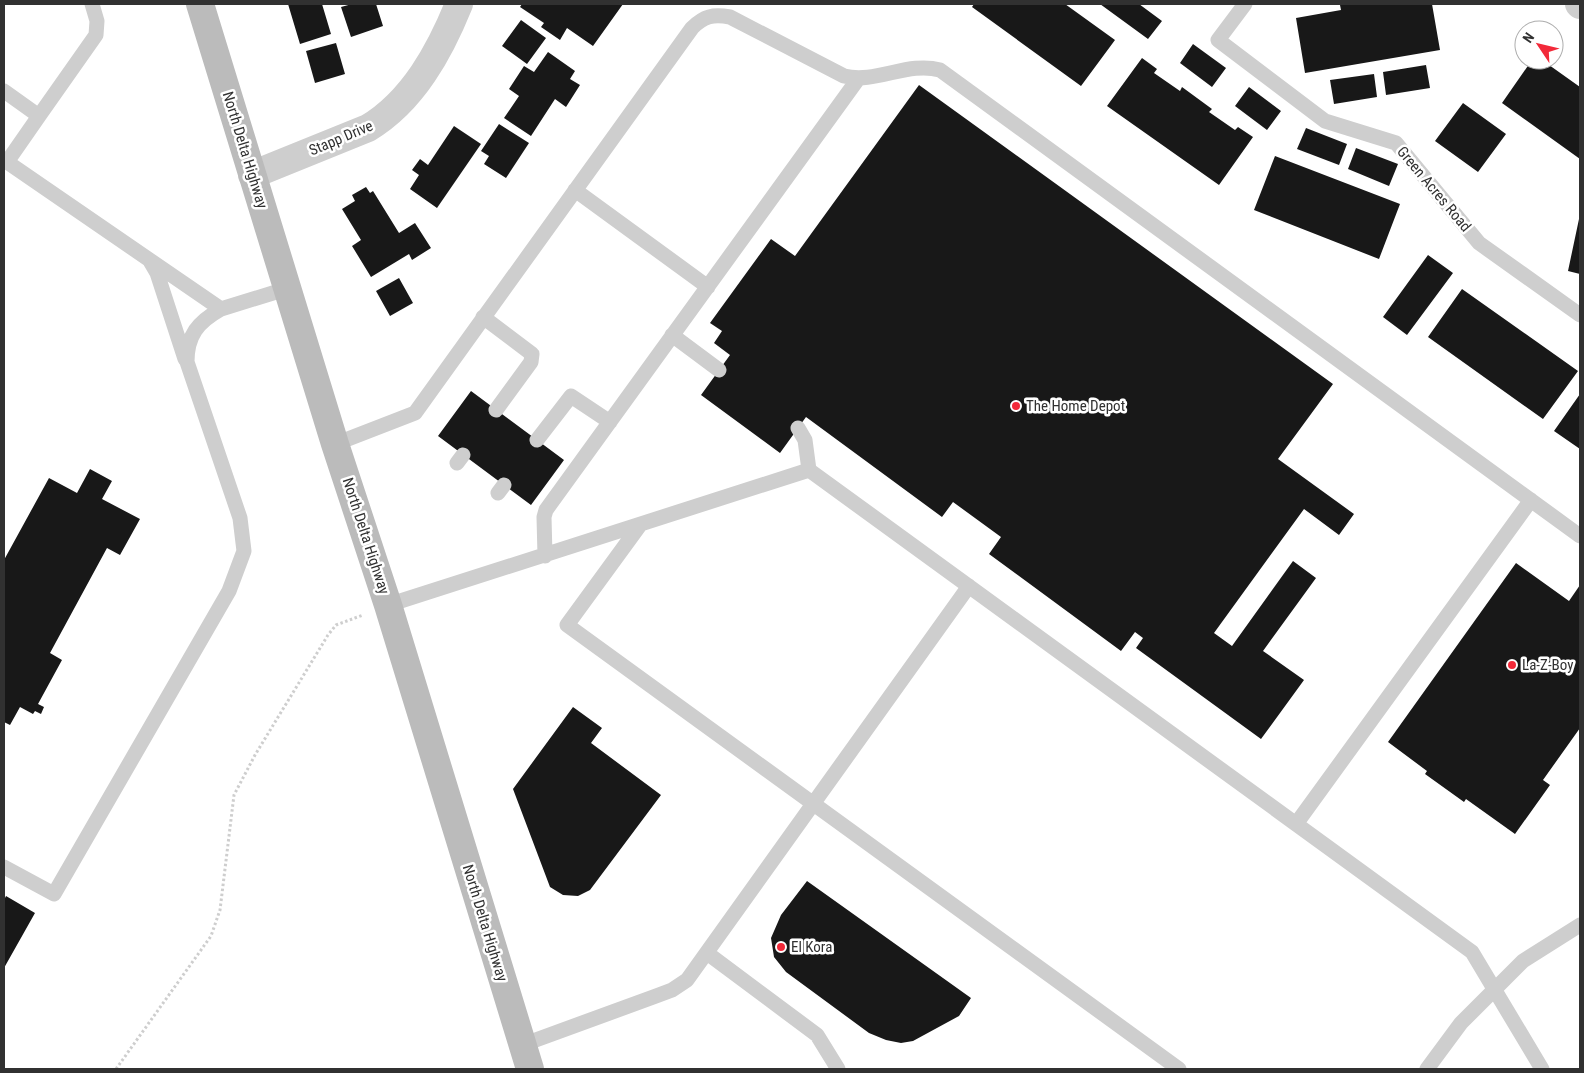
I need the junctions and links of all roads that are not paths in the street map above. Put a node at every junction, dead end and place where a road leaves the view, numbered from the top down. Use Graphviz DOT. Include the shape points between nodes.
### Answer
graph roads {
  1 [pos="92,4"];
  2 [pos="200,4"];
  3 [pos="459,4"];
  4 [pos="1245,4"];
  5 [pos="858,79"];
  6 [pos="4,91"];
  7 [pos="39,116"];
  8 [pos="5,161"];
  9 [pos="252,175"];
  10 [pos="575,190"];
  11 [pos="148,258"];
  12 [pos="708,287"];
  13 [pos="288,288"];
  14 [pos="221,309"];
  15 [pos="1580,315"];
  16 [pos="484,317"];
  17 [pos="672,335"];
  18 [pos="187,362"];
  19 [pos="719,370"];
  20 [pos="496,410"];
  21 [pos="610,422"];
  22 [pos="798,428"];
  23 [pos="536,440"];
  24 [pos="335,444"];
  25 [pos="809,470"];
  26 [pos="1531,500"];
  27 [pos="640,525"];
  28 [pos="1580,536"];
  29 [pos="545,556"];
  30 [pos="969,586"];
  31 [pos="388,606"];
  32 [pos="813,805"];
  33 [pos="1296,824"];
  34 [pos="4,867"];
  35 [pos="1580,925"];
  36 [pos="707,953"];
  37 [pos="1495,990"];
  38 [pos="526,1057"];
  39 [pos="838,1069"];
  40 [pos="1179,1069"];
  41 [pos="1428,1069"];
  42 [pos="1542,1069"];
  1 -- 7 [label="lane" via="97,22 96,34"];
  2 -- 9 [label="street, North Delta Highway"];
  3 -- 9 [label="street, Stapp Drive" via="420,79 383,119"];
  4 -- 15 [label="lane, Green Acres Road" via="1218,40 1326,121 1396,143 1480,243"];
  5 -- 10 [label="lane" via="844,76 730,17 716,14 702,18"];
  5 -- 12 [label="lane"];
  5 -- 26 [label="lane" via="917,67 940,70"];
  6 -- 7 [label="lane"];
  7 -- 8 [label="lane"];
  8 -- 11 [label="lane"];
  9 -- 13 [label="street, North Delta Highway"];
  10 -- 12 [label="lane"];
  10 -- 16 [label="lane"];
  11 -- 14 [label="lane"];
  11 -- 18 [label="lane" via="157,273"];
  12 -- 17 [label="lane"];
  13 -- 14 [label="lane"];
  13 -- 24 [label="street, North Delta Highway"];
  14 -- 18 [label="lane" via="206,318 191,336"];
  16 -- 20 [label="lane" via="529,351 533,358"];
  16 -- 24 [label="lane" via="415,413"];
  17 -- 19 [label="lane"];
  17 -- 21 [label="lane"];
  18 -- 34 [label="lane" via="240,518 244,551 228,590 54,894"];
  21 -- 23 [label="lane" via="571,396"];
  21 -- 29 [label="lane" via="546,510"];
  22 -- 25 [label="lane" via="805,440"];
  24 -- 31 [label="street, North Delta Highway"];
  25 -- 27 [label="lane"];
  25 -- 30 [label="lane"];
  26 -- 28 [label="lane"];
  26 -- 33 [label="lane"];
  27 -- 29 [label="lane"];
  27 -- 32 [label="lane" via="567,626"];
  29 -- 31 [label="lane"];
  30 -- 32 [label="lane"];
  30 -- 33 [label="lane"];
  31 -- 38 [label="street, North Delta Highway"];
  32 -- 36 [label="lane"];
  32 -- 40 [label="lane"];
  33 -- 37 [label="lane" via="1475,955"];
  35 -- 37 [label="lane" via="1536,951"];
  36 -- 38 [label="lane" via="687,980 672,990"];
  36 -- 39 [label="lane" via="817,1035"];
  37 -- 41 [label="lane" via="1461,1023"];
  37 -- 42 [label="lane"];
}
